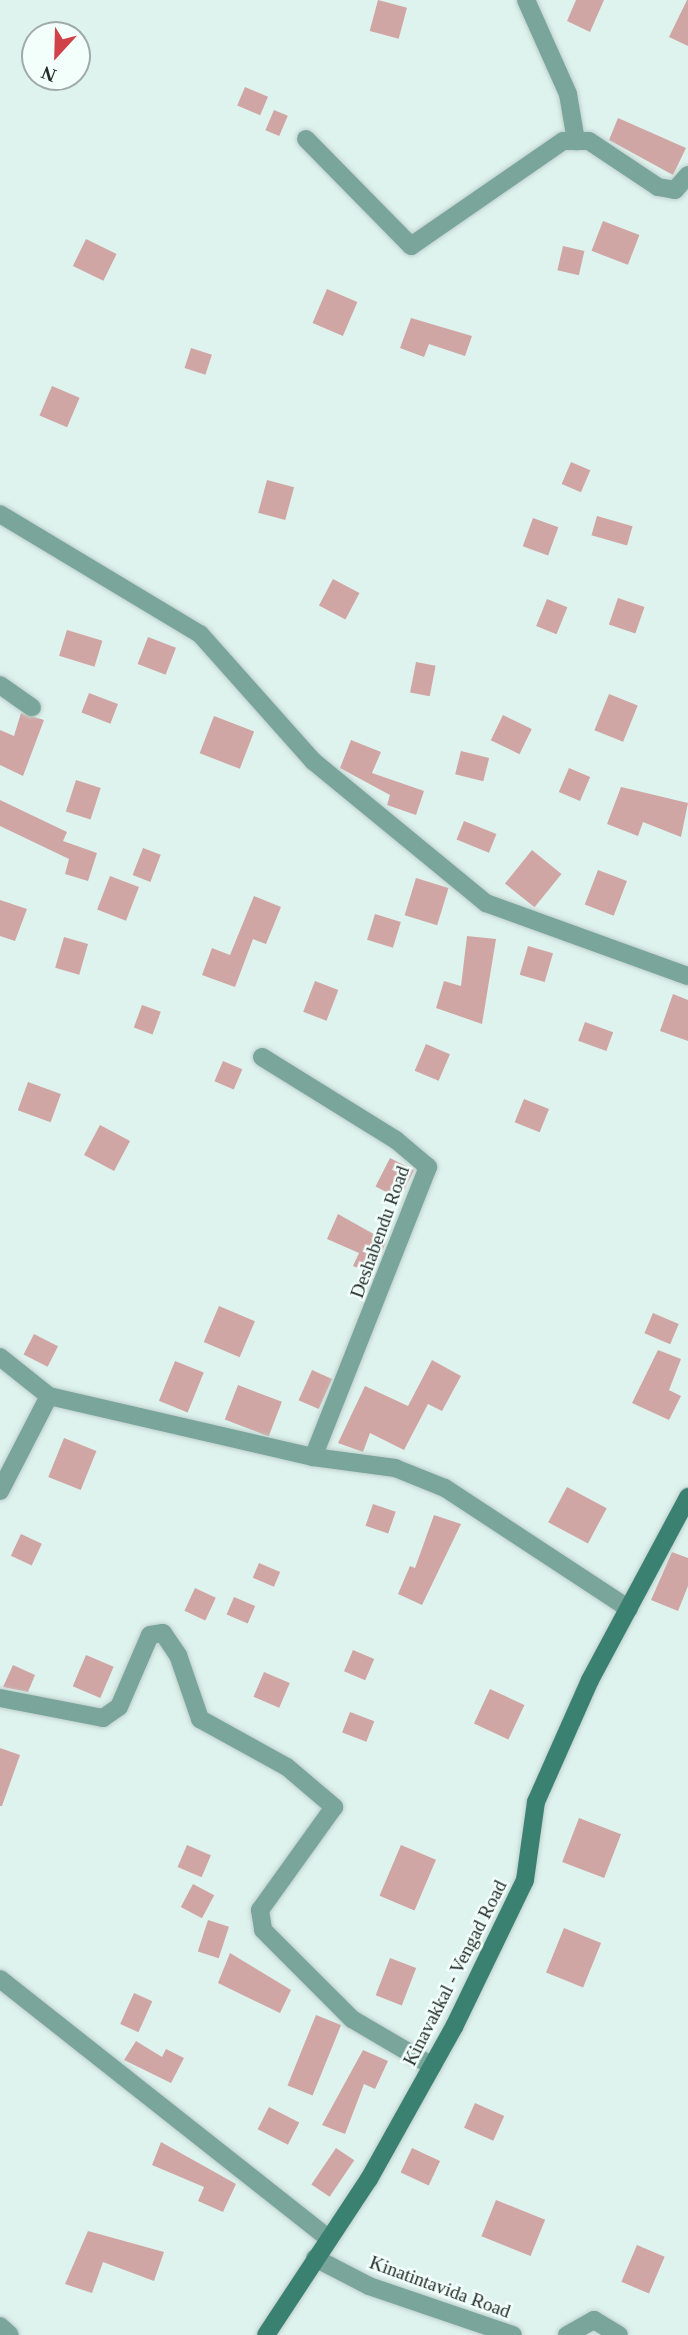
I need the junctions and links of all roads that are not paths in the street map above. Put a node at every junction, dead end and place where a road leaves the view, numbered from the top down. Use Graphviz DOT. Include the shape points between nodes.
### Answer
graph roads {
  1 [pos="526,0"];
  2 [pos="306,139"];
  3 [pos="576,141"];
  4 [pos="688,175"];
  5 [pos="0,514"];
  6 [pos="0,685"];
  7 [pos="32,707"];
  8 [pos="688,976"];
  9 [pos="262,1057"];
  10 [pos="0,1357"];
  11 [pos="49,1396"];
  12 [pos="313,1457"];
  13 [pos="0,1491"];
  14 [pos="688,1497"];
  15 [pos="629,1609"];
  16 [pos="0,1699"];
  17 [pos="0,1979"];
  18 [pos="432,2066"];
  19 [pos="328,2238"];
  20 [pos="315,2258"];
  21 [pos="0,2326"];
  22 [pos="10,2335"];
  23 [pos="266,2335"];
  24 [pos="513,2335"];
  25 [pos="567,2335"];
  26 [pos="619,2335"];
  1 -- 3 [label="street" via="568,94"];
  2 -- 3 [label="street" via="411,246 563,141"];
  3 -- 4 [label="street" via="589,141 658,187 675,190"];
  5 -- 8 [label="street" via="201,634 313,761 486,903"];
  6 -- 7 [label="street"];
  9 -- 12 [label="street, Deshabendu Road" via="396,1140 428,1167"];
  10 -- 11 [label="street"];
  11 -- 12 [label="street"];
  11 -- 13 [label="street"];
  12 -- 15 [label="street" via="395,1468 445,1488"];
  14 -- 15 [label="main road, Kinavakkal - Vengad Road"];
  15 -- 18 [label="main road, Kinavakkal - Vengad Road" via="536,1802 525,1880"];
  16 -- 18 [label="street" via="103,1718 119,1707 150,1635 163,1633 178,1655 200,1719 287,1767 334,1807 260,1910 263,1930 352,2019"];
  17 -- 19 [label="street"];
  18 -- 19 [label="main road, Kinavakkal - Vengad Road"];
  19 -- 20 [label="main road, Kinavakkal - Vengad Road"];
  20 -- 23 [label="main road, Kinavakkal - Vengad Road"];
  20 -- 24 [label="street, Kinatintavida Road" via="369,2286"];
  21 -- 22 [label="street"];
  25 -- 26 [label="street" via="594,2320"];
}
